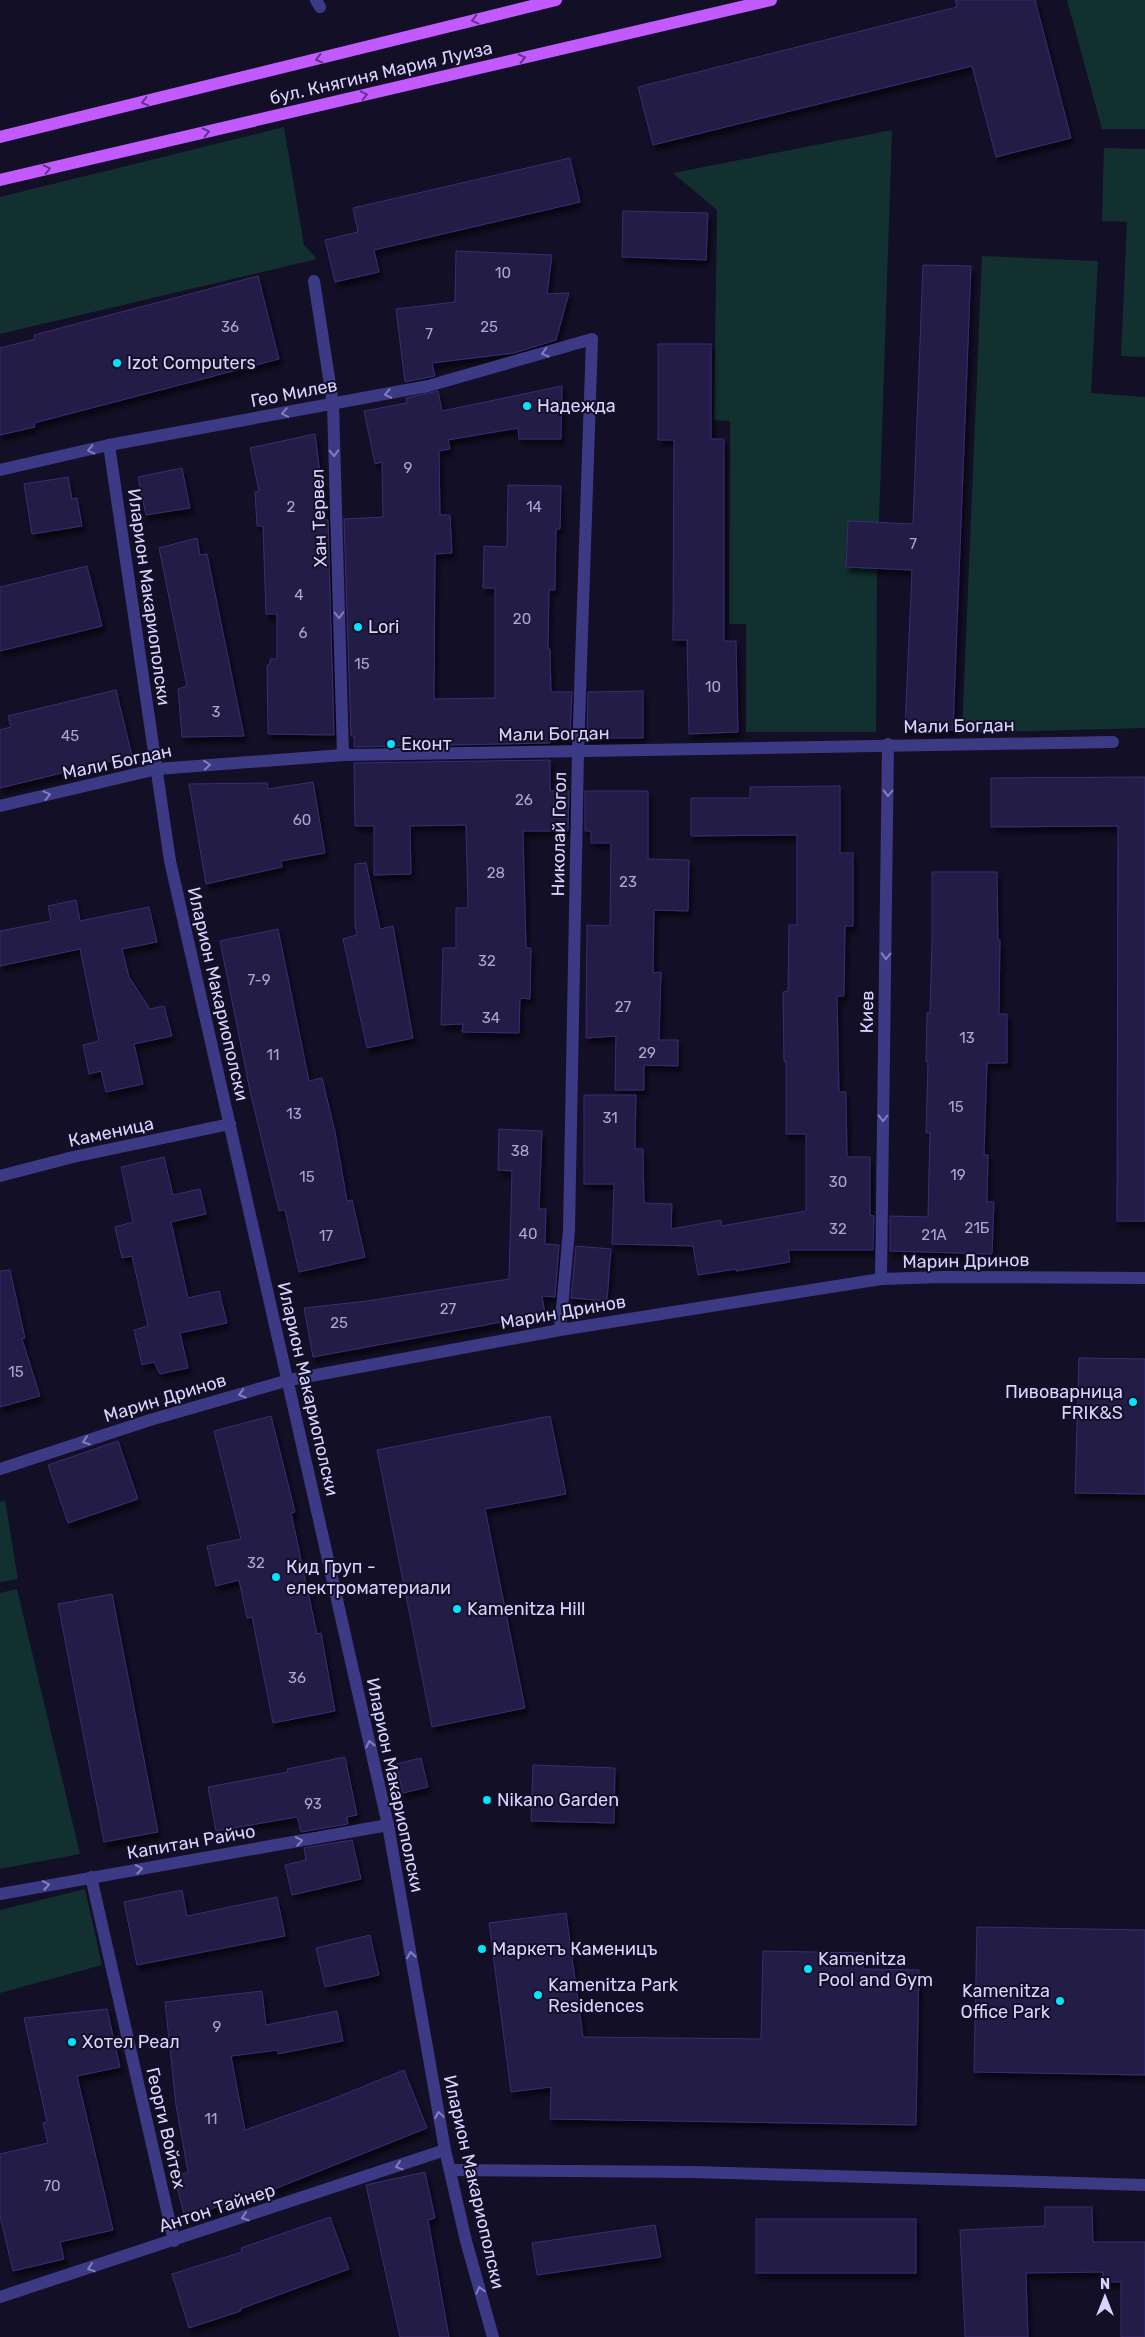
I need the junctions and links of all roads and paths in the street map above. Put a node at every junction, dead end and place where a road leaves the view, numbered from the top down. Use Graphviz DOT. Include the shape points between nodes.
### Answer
graph roads {
  1 [pos="556,0"];
  2 [pos="771,0"];
  3 [pos="0,137"];
  4 [pos="0,180"];
  5 [pos="314,281"];
  6 [pos="592,339"];
  7 [pos="333,404"];
  8 [pos="109,445"];
  9 [pos="0,470"];
  10 [pos="1113,742"];
  11 [pos="888,744"];
  12 [pos="578,751"];
  13 [pos="343,755"];
  14 [pos="157,769"];
  15 [pos="0,806"];
  16 [pos="230,1124"];
  17 [pos="0,1176"];
  18 [pos="1145,1278"];
  19 [pos="881,1279"];
  20 [pos="560,1330"];
  21 [pos="289,1380"];
  22 [pos="0,1469"];
  23 [pos="388,1825"];
  24 [pos="91,1877"];
  25 [pos="0,1894"];
  26 [pos="446,2150"];
  27 [pos="450,2170"];
  28 [pos="1145,2184"];
  29 [pos="174,2241"];
  30 [pos="0,2297"];
  31 [pos="493,2337"];
  1 -- 3 [label="main road, бул. Княгиня Мария Луиза, one-way"];
  4 -- 2 [label="main road, бул. Княгиня Мария Луиза, one-way"];
  5 -- 7 [label="street, Хан Тервел"];
  6 -- 7 [label="street, Гео Милев, one-way" via="428,386"];
  6 -- 12 [label="street, Николай Гогол"];
  7 -- 8 [label="street, Гео Милев, one-way"];
  7 -- 13 [label="street, Хан Тервел, one-way"];
  8 -- 9 [label="street, Гео Милев, one-way"];
  8 -- 14 [label="street, Иларион Макариополски"];
  10 -- 11 [label="street, Мали Богдан"];
  11 -- 12 [label="street, Мали Богдан"];
  11 -- 19 [label="street, Киев, one-way"];
  12 -- 13 [label="street, Мали Богдан"];
  12 -- 20 [label="street, Николай Гогол" via="569,1230"];
  14 -- 13 [label="street, Мали Богдан, one-way"];
  15 -- 14 [label="street, Мали Богдан, one-way"];
  14 -- 16 [label="street, Иларион Макариополски" via="170,861"];
  16 -- 17 [label="street, Каменица" via="72,1157"];
  16 -- 21 [label="street, Иларион Макариополски"];
  18 -- 19 [label="street, Марин Дринов"];
  19 -- 20 [label="street, Марин Дринов"];
  20 -- 21 [label="street, Марин Дринов"];
  21 -- 22 [label="street, Марин Дринов, one-way" via="150,1420"];
  23 -- 21 [label="street, Иларион Макариополски, one-way"];
  24 -- 23 [label="street, Капитан Райчо, one-way"];
  26 -- 23 [label="street, Иларион Макариополски, one-way"];
  25 -- 24 [label="street, Капитан Райчо, one-way"];
  24 -- 29 [label="street, Георги Войтех"];
  26 -- 27 [label="street, Иларион Макариополски"];
  26 -- 29 [label="street, Антон Тайнер, one-way"];
  27 -- 28 [label="street" via="692,2172"];
  31 -- 27 [label="street, Иларион Макариополски, one-way"];
  29 -- 30 [label="street, Антон Тайнер, one-way"];
}
